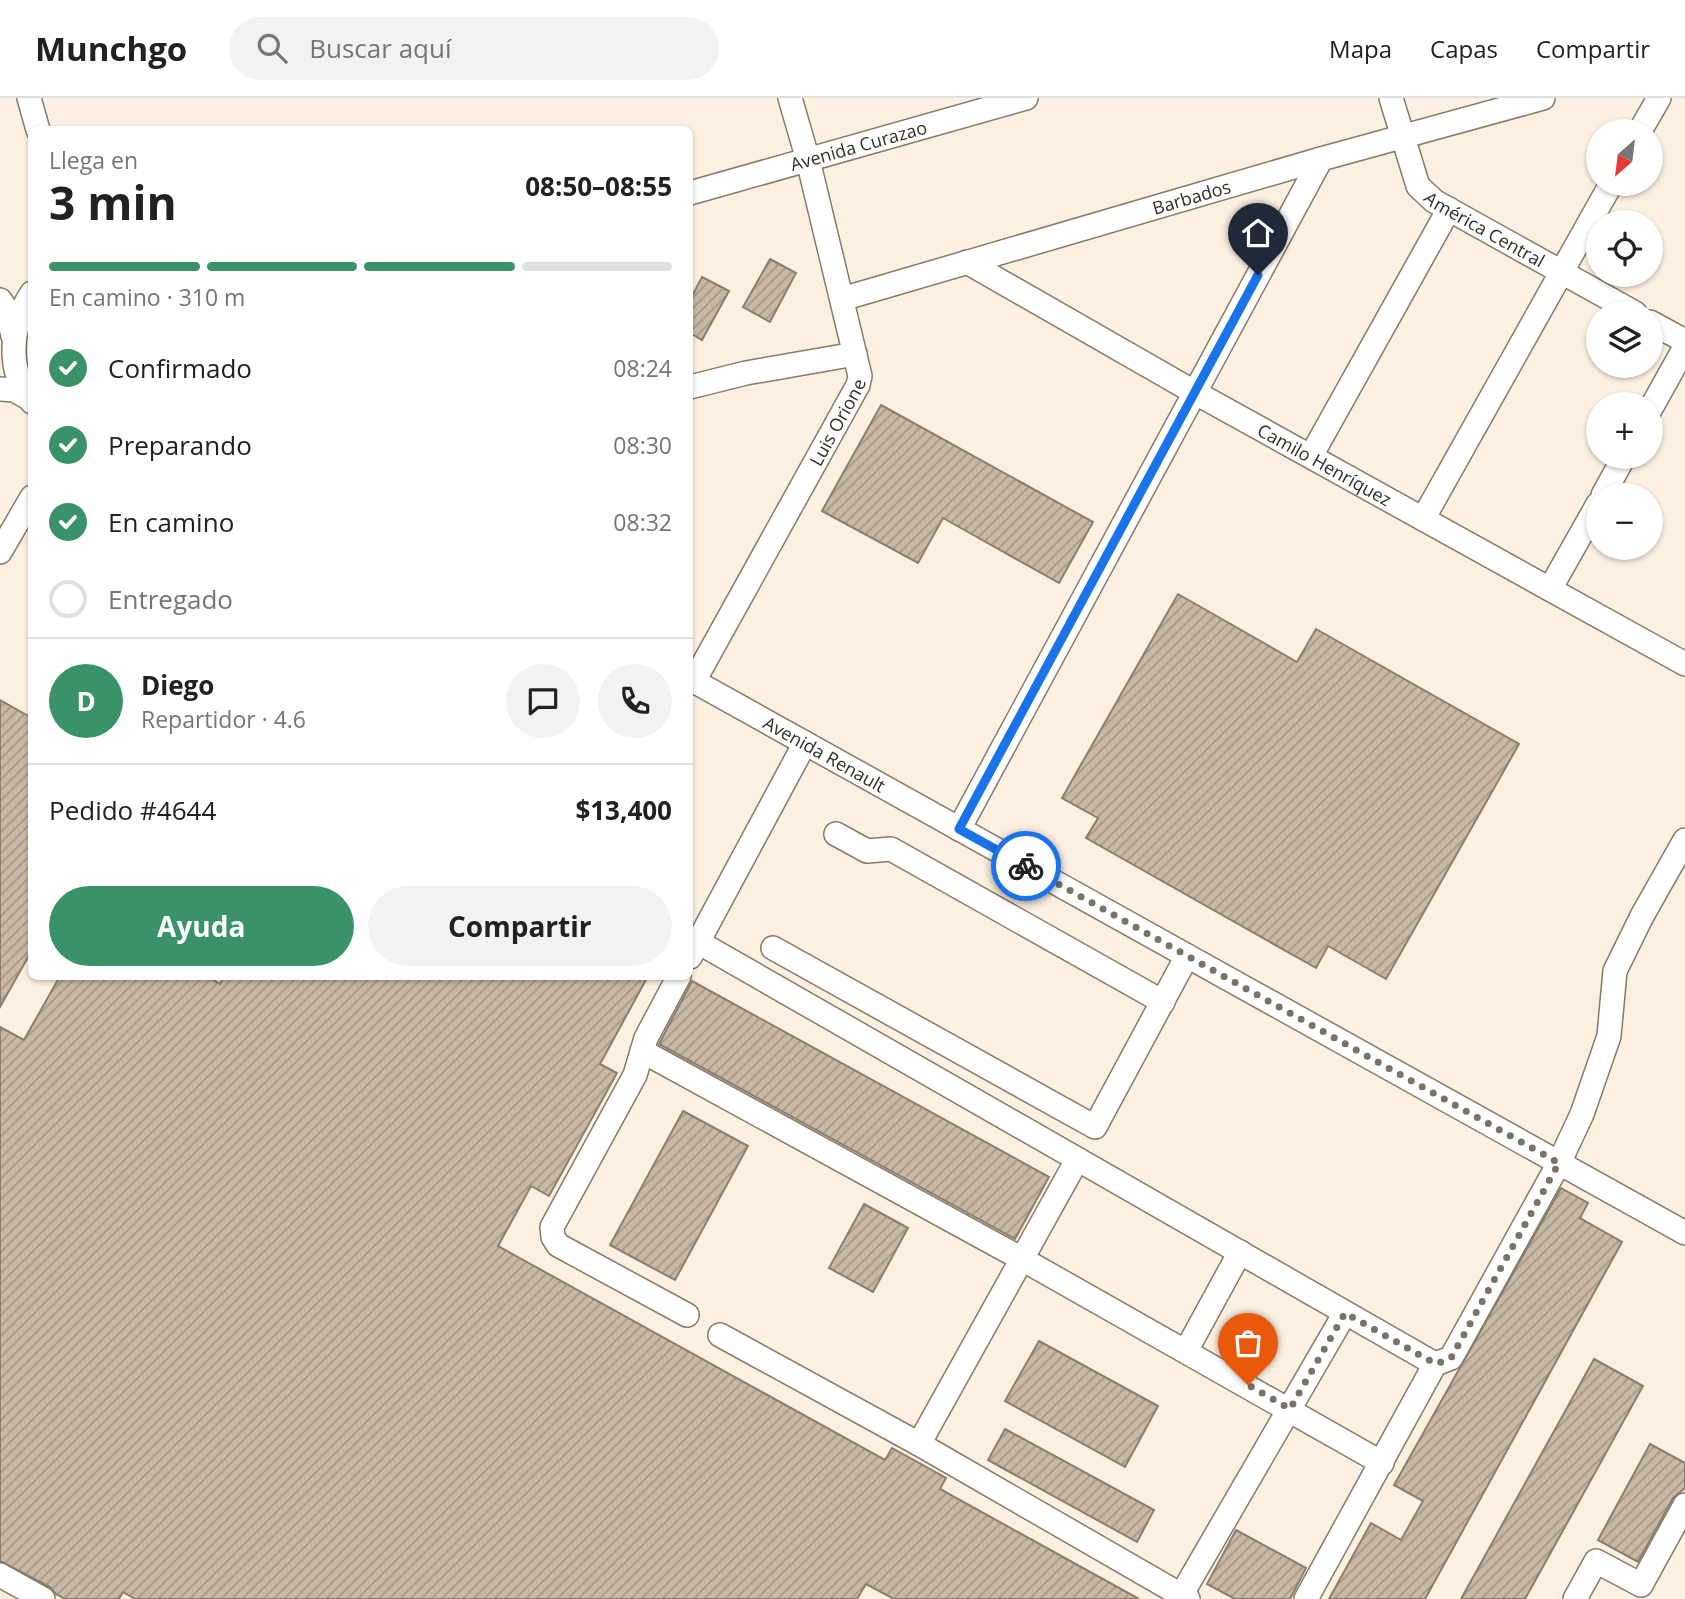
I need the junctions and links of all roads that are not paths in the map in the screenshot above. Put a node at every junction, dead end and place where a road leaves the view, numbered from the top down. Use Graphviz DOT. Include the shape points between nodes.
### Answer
graph roads {
  1 [pos="29,98"];
  2 [pos="790,98"];
  3 [pos="1026,98"];
  4 [pos="1391,98"];
  5 [pos="1544,98"];
  6 [pos="1659,98"];
  7 [pos="945,109"];
  8 [pos="1647,119"];
  9 [pos="37,126"];
  10 [pos="1403,137"];
  11 [pos="1321,159"];
  12 [pos="808,160"];
  13 [pos="693,192"];
  14 [pos="1604,196"];
  15 [pos="1449,209"];
  16 [pos="967,262"];
  17 [pos="1560,272"];
  18 [pos="0,286"];
  19 [pos="28,287"];
  20 [pos="28,299"];
  21 [pos="842,299"];
  22 [pos="0,300"];
  23 [pos="1613,301"];
  24 [pos="1663,329"];
  25 [pos="15,341"];
  26 [pos="1685,341"];
  27 [pos="1685,347"];
  28 [pos="855,354"];
  29 [pos="7,373"];
  30 [pos="693,386"];
  31 [pos="0,389"];
  32 [pos="1194,392"];
  33 [pos="1660,392"];
  34 [pos="28,399"];
  35 [pos="28,399"];
  36 [pos="1311,456"];
  37 [pos="28,504"];
  38 [pos="1423,519"];
  39 [pos="1586,525"];
  40 [pos="0,552"];
  41 [pos="1550,589"];
  42 [pos="1682,656"];
  43 [pos="693,678"];
  44 [pos="693,681"];
  45 [pos="805,743"];
  46 [pos="959,829"];
  47 [pos="835,834"];
  48 [pos="1685,840"];
  49 [pos="773,948"];
  50 [pos="694,950"];
  51 [pos="1187,956"];
  52 [pos="677,980"];
  53 [pos="1163,1002"];
  54 [pos="642,1051"];
  55 [pos="1077,1160"];
  56 [pos="1559,1163"];
  57 [pos="1685,1233"];
  58 [pos="1240,1252"];
  59 [pos="1022,1259"];
  60 [pos="1345,1313"];
  61 [pos="687,1315"];
  62 [pos="720,1335"];
  63 [pos="1186,1351"];
  64 [pos="1436,1364"];
  65 [pos="1290,1409"];
  66 [pos="919,1444"];
  67 [pos="1382,1463"];
  68 [pos="1685,1505"];
  69 [pos="0,1575"];
  70 [pos="1183,1598"];
  71 [pos="43,1599"];
  72 [pos="1306,1599"];
  73 [pos="1575,1599"];
  1 -- 9 [label="street"];
  2 -- 12 [label="street, Luis Orione"];
  3 -- 7 [label="street, Avenida Curazao"];
  4 -- 10 [label="street, América Central"];
  5 -- 10 [label="street, Barbados"];
  6 -- 8 [label="street"];
  7 -- 12 [label="street, Avenida Curazao"];
  10 -- 11 [label="street, Barbados"];
  10 -- 15 [label="street, América Central" via="1418,186"];
  11 -- 16 [label="street, Barbados"];
  11 -- 32 [label="street"];
  12 -- 13 [label="street, Avenida Curazao"];
  12 -- 21 [label="street, Luis Orione"];
  14 -- 17 [label="street"];
  15 -- 17 [label="street, América Central"];
  15 -- 36 [label="street"];
  16 -- 21 [label="street, Barbados"];
  16 -- 32 [label="street, Camilo Henríquez"];
  17 -- 23 [label="street, América Central"];
  17 -- 38 [label="street"];
  18 -- 19 [label="street"];
  20 -- 25 [label="street" via="15,329"];
  21 -- 28 [label="street, Luis Orione"];
  22 -- 25 [label="street"];
  24 -- 26 [label="street"];
  25 -- 29 [label="street"];
  27 -- 33 [label="street"];
  28 -- 30 [label="street"];
  28 -- 43 [label="street, Luis Orione" via="858,385"];
  29 -- 34 [label="street"];
  31 -- 35 [label="street" via="14,390"];
  32 -- 36 [label="street, Camilo Henríquez"];
  32 -- 46 [label="street"];
  36 -- 38 [label="street, Camilo Henríquez"];
  37 -- 40 [label="street"];
  38 -- 41 [label="street, Camilo Henríquez"];
  39 -- 41 [label="street"];
  41 -- 42 [label="street, Camilo Henríquez"];
  44 -- 45 [label="street, Avenida Renault"];
  45 -- 46 [label="street, Avenida Renault"];
  45 -- 50 [label="street"];
  46 -- 51 [label="street, Avenida Renault"];
  47 -- 53 [label="street" via="867,851 891,849"];
  48 -- 56 [label="street" via="1615,971 1609,1037"];
  49 -- 53 [label="street" via="1095,1127"];
  50 -- 55 [label="street"];
  51 -- 53 [label="street"];
  51 -- 56 [label="street, Avenida Renault"];
  52 -- 54 [label="street"];
  54 -- 59 [label="street"];
  54 -- 61 [label="street" via="635,1075 552,1227 552,1237 558,1245"];
  55 -- 58 [label="street"];
  55 -- 59 [label="street"];
  56 -- 57 [label="street, Avenida Renault"];
  56 -- 64 [label="street" via="1451,1358"];
  58 -- 60 [label="street"];
  58 -- 63 [label="street"];
  59 -- 63 [label="street"];
  59 -- 66 [label="street"];
  60 -- 64 [label="street"];
  60 -- 65 [label="street"];
  62 -- 66 [label="street"];
  63 -- 65 [label="street"];
  64 -- 67 [label="street"];
  65 -- 67 [label="street"];
  65 -- 70 [label="street"];
  66 -- 70 [label="street"];
  67 -- 72 [label="street"];
  68 -- 73 [label="street" via="1641,1585 1595,1561"];
  69 -- 71 [label="street"];
}
